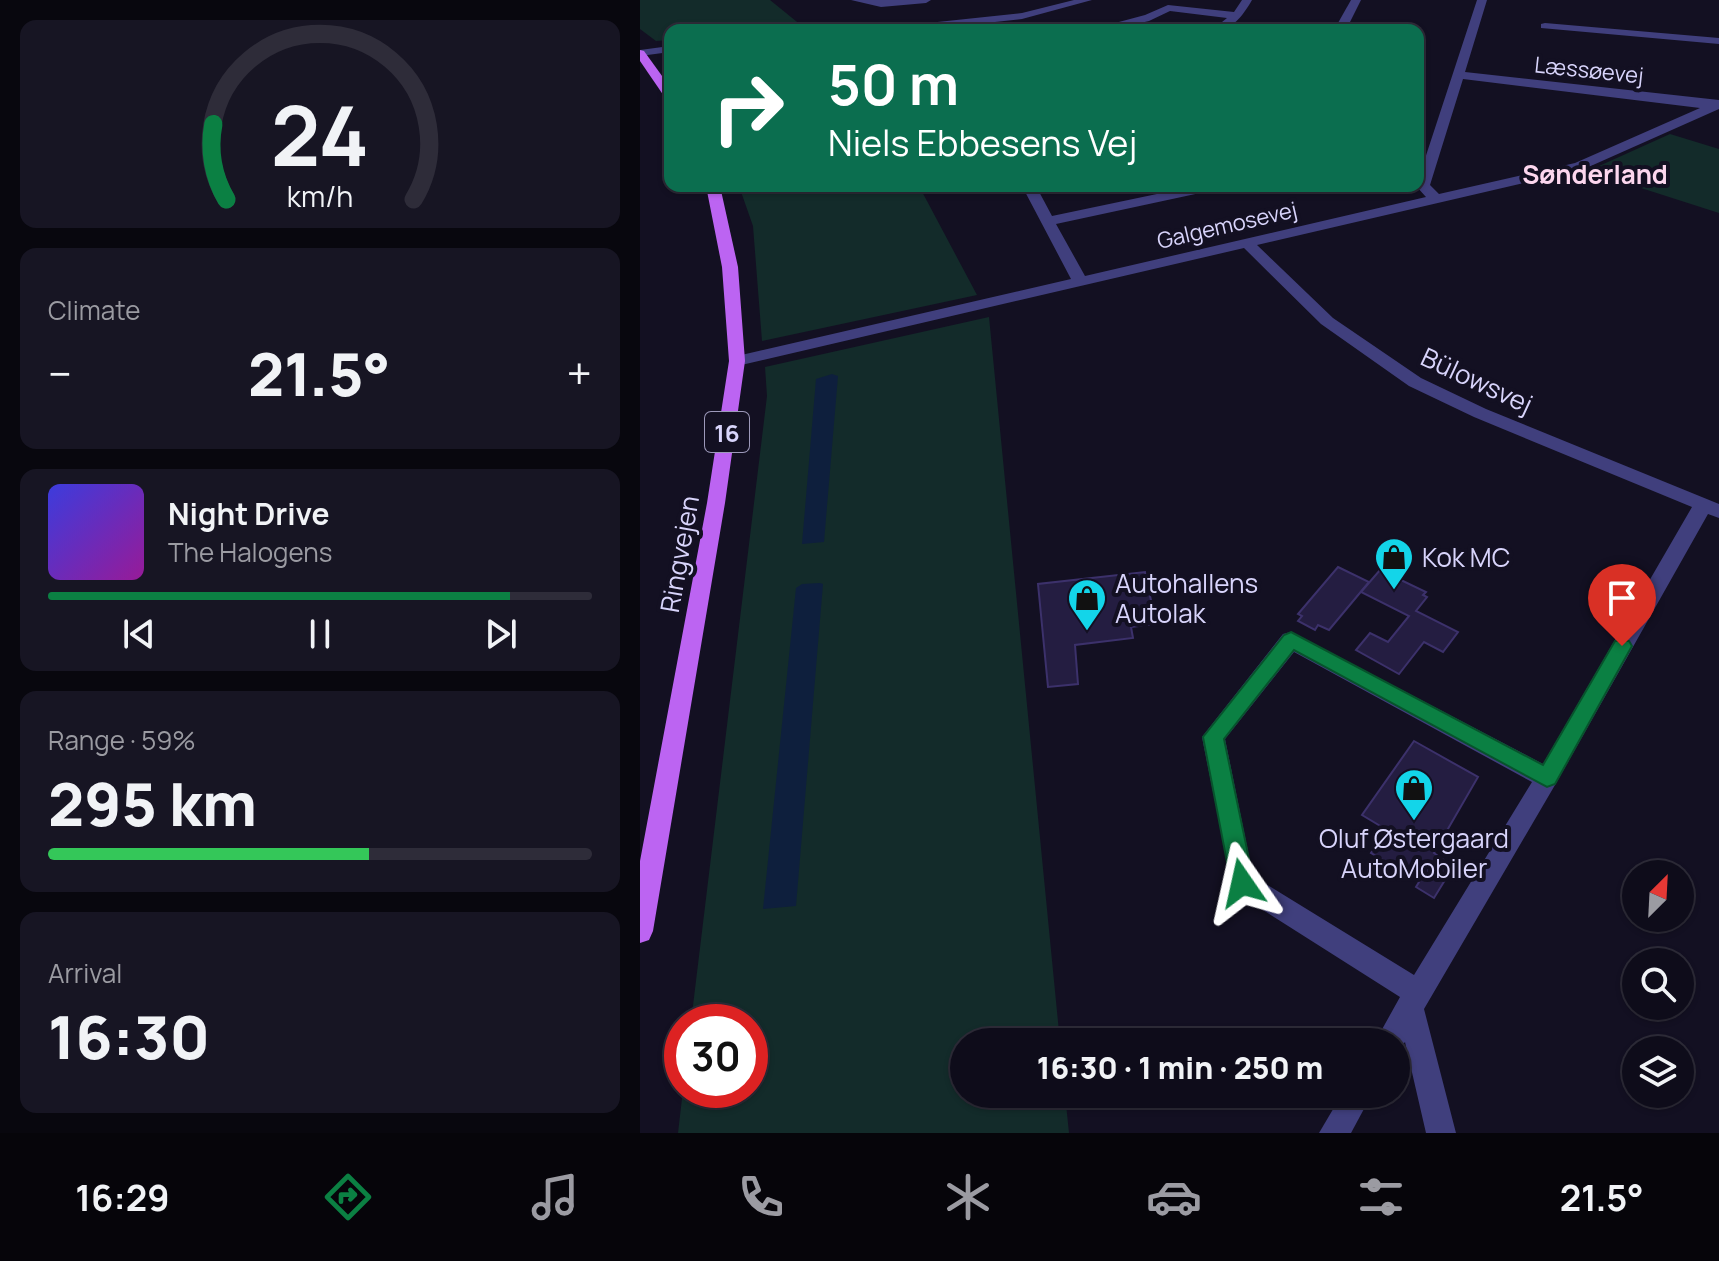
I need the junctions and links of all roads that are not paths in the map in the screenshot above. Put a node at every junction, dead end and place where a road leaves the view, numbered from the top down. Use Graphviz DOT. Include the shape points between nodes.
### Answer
graph roads {
  1 [pos="856,0"];
  2 [pos="926,0"];
  3 [pos="1087,0"];
  4 [pos="1247,0"];
  5 [pos="1356,0"];
  6 [pos="1482,0"];
  7 [pos="1237,16"];
  8 [pos="947,24"];
  9 [pos="1122,24"];
  10 [pos="1226,24"];
  11 [pos="1343,24"];
  12 [pos="1545,26"];
  13 [pos="1719,41"];
  14 [pos="664,50"];
  15 [pos="640,53"];
  16 [pos="1458,75"];
  17 [pos="664,87"];
  18 [pos="1717,105"];
  19 [pos="1424,183"];
  20 [pos="1424,187"];
  21 [pos="714,192"];
  22 [pos="1032,192"];
  23 [pos="1186,192"];
  24 [pos="1437,200"];
  25 [pos="1049,221"];
  26 [pos="1246,242"];
  27 [pos="1080,281"];
  28 [pos="737,361"];
  29 [pos="1711,508"];
  30 [pos="1547,778"];
  31 [pos="640,931"];
  32 [pos="1414,1000"];
  33 [pos="1397,1028"];
  34 [pos="1349,1108"];
  35 [pos="1334,1133"];
  36 [pos="1441,1133"];
  1 -- 2 [label="street"];
  3 -- 8 [label="street" via="1022,16"];
  4 -- 7 [label="street"];
  5 -- 11 [label="street"];
  6 -- 16 [label="street"];
  7 -- 9 [label="street" via="1168,8"];
  7 -- 10 [label="street"];
  12 -- 13 [label="street"];
  14 -- 15 [label="street"];
  15 -- 17 [label="main road"];
  16 -- 18 [label="street, Læssøevej"];
  16 -- 19 [label="street"];
  18 -- 24 [label="street, Galgemosevej" via="1579,166"];
  20 -- 24 [label="street"];
  21 -- 28 [label="main road, Ringvejen / 16" via="730,267"];
  22 -- 25 [label="street"];
  23 -- 25 [label="street"];
  24 -- 26 [label="street, Galgemosevej"];
  25 -- 27 [label="street"];
  26 -- 27 [label="street, Galgemosevej"];
  26 -- 29 [label="street, Bülowsvej" via="1327,321 1415,382"];
  27 -- 28 [label="street, Galgemosevej"];
  28 -- 31 [label="main road, Ringvejen / 16"];
  29 -- 30 [label="street"];
  30 -- 32 [label="street"];
  30 -- 32 [label="street" via="1291,640 1213,737 1242,883"];
  32 -- 33 [label="street"];
  32 -- 36 [label="street"];
  34 -- 35 [label="street"];
}
